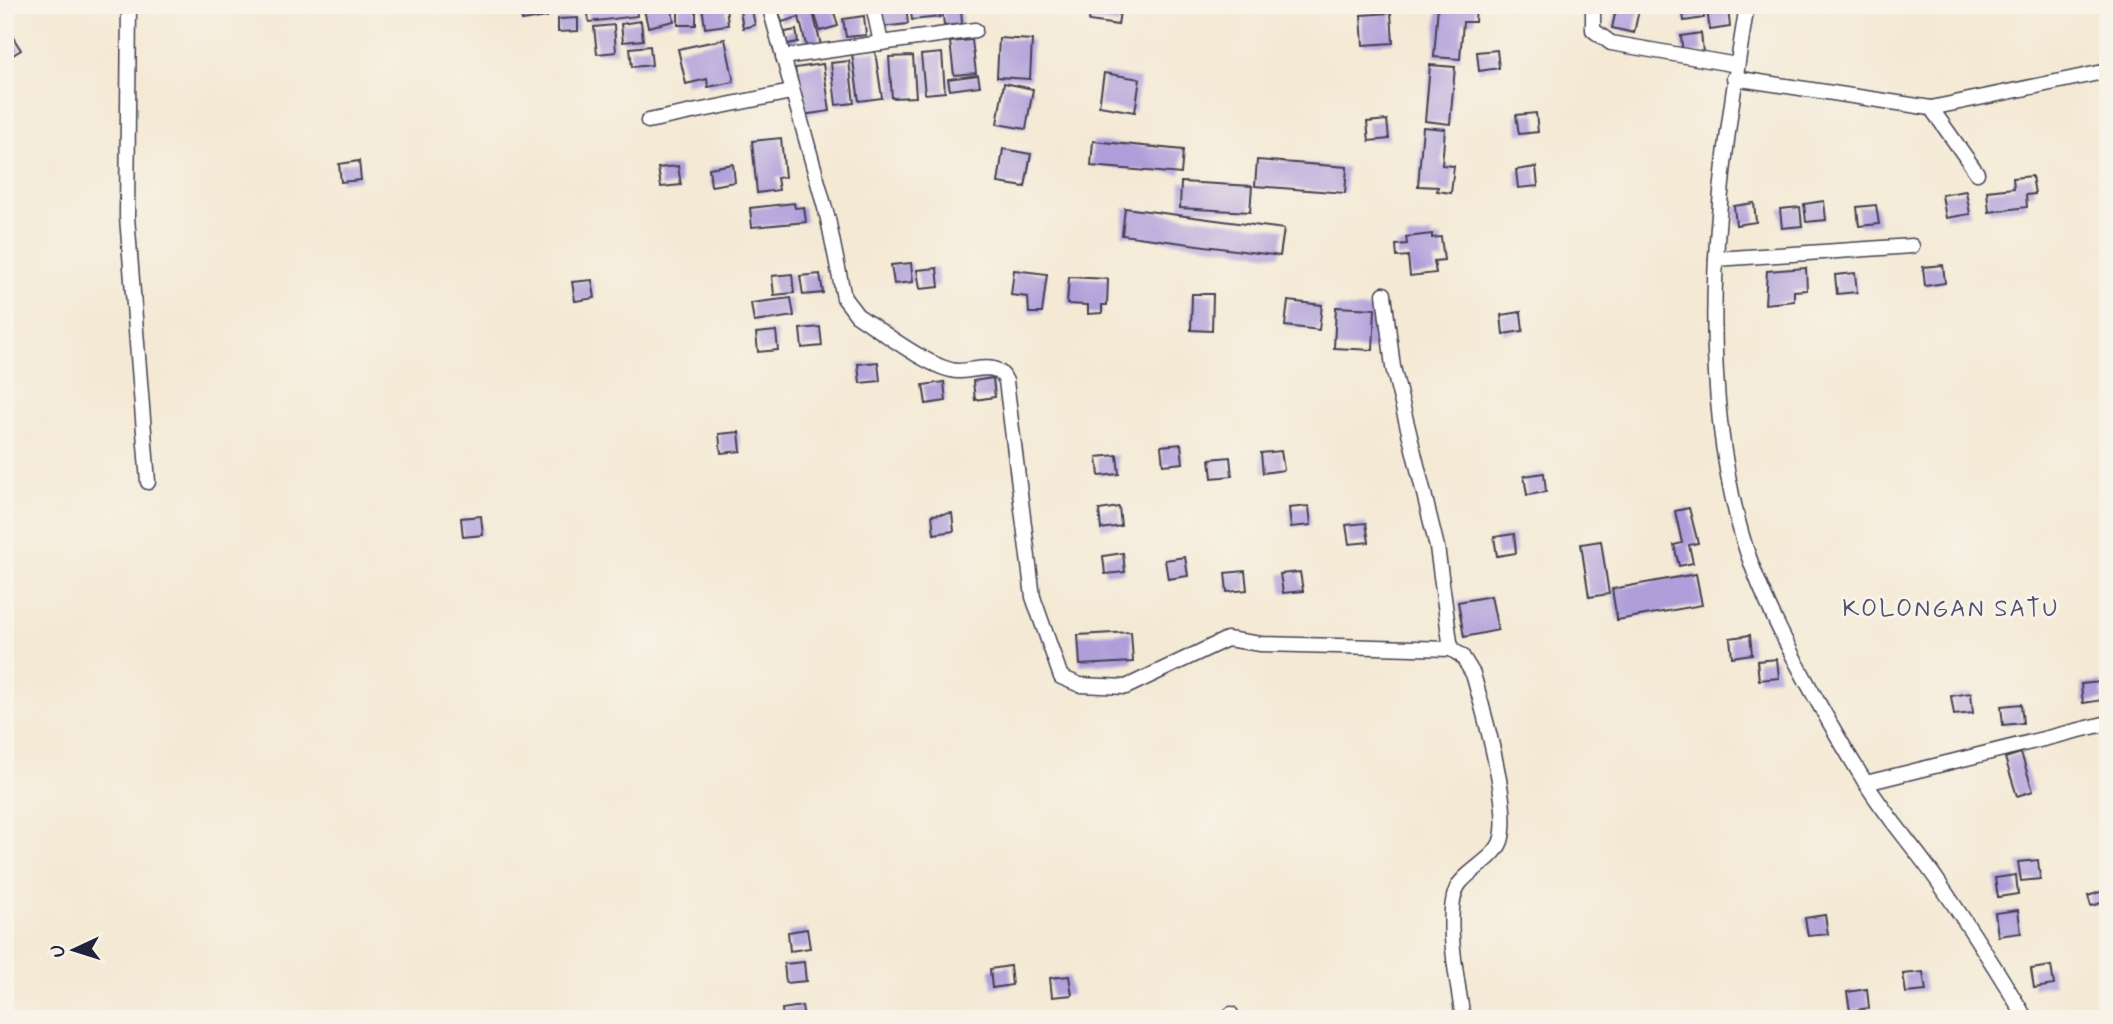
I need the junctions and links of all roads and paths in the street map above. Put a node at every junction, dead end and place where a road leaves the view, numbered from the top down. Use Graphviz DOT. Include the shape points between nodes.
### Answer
graph roads {
  1 [pos="128,5"];
  2 [pos="769,5"];
  3 [pos="873,5"];
  4 [pos="1592,5"];
  5 [pos="1747,5"];
  6 [pos="975,30"];
  7 [pos="881,43"];
  8 [pos="783,57"];
  9 [pos="1736,71"];
  10 [pos="2108,71"];
  11 [pos="791,92"];
  12 [pos="1931,108"];
  13 [pos="648,121"];
  14 [pos="1977,173"];
  15 [pos="1912,246"];
  16 [pos="1716,259"];
  17 [pos="1384,294"];
  18 [pos="148,482"];
  19 [pos="1451,649"];
  20 [pos="2108,723"];
  21 [pos="1866,783"];
  22 [pos="1463,1019"];
  23 [pos="2026,1019"];
  1 -- 18 [label="street" via="127,217"];
  2 -- 8 [label="street"];
  3 -- 7 [label="street"];
  4 -- 9 [label="street" via="1593,30 1611,43"];
  5 -- 9 [label="street"];
  6 -- 7 [label="street"];
  7 -- 8 [label="street"];
  8 -- 11 [label="street"];
  9 -- 12 [label="street"];
  9 -- 16 [label="street" via="1720,181"];
  10 -- 12 [label="street"];
  11 -- 13 [label="street"];
  11 -- 19 [label="street" via="850,308 945,369 981,367 1002,373 1010,397 1033,597 1061,677 1080,685 1126,687 1227,639"];
  12 -- 14 [label="street"];
  15 -- 16 [label="street"];
  16 -- 21 [label="street" via="1713,306 1719,422 1739,526 1781,631"];
  17 -- 19 [label="street" via="1393,367 1437,547"];
  19 -- 22 [label="street" via="1474,674 1503,824 1494,851 1453,895 1452,928"];
  20 -- 21 [label="street"];
  21 -- 23 [label="street" via="1951,901"];
}
